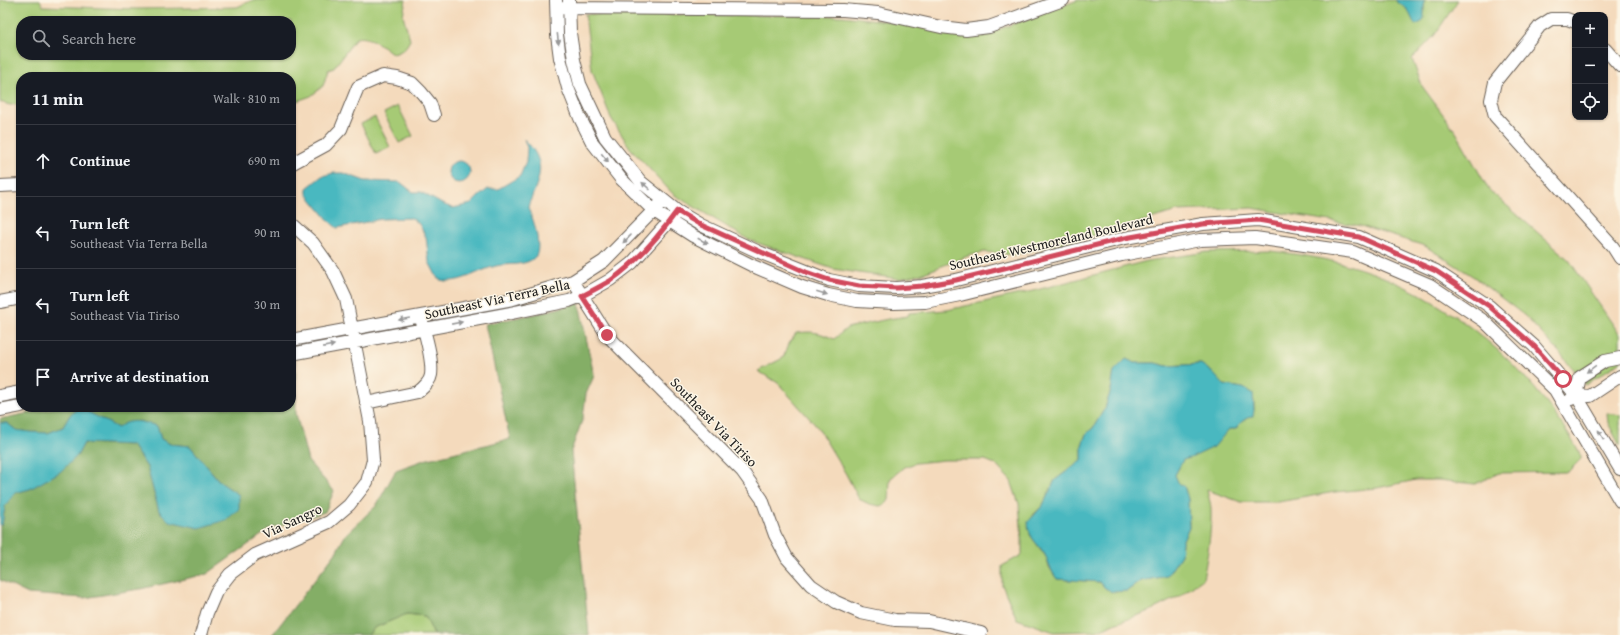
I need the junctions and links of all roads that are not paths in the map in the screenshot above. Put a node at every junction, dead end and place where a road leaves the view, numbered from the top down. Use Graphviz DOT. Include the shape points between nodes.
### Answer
graph roads {
  1 [pos="1063,0"];
  2 [pos="556,4"];
  3 [pos="569,4"];
  4 [pos="1572,20"];
  5 [pos="1608,52"];
  6 [pos="1620,66"];
  7 [pos="434,115"];
  8 [pos="296,161"];
  9 [pos="16,185"];
  10 [pos="0,186"];
  11 [pos="663,201"];
  12 [pos="654,211"];
  13 [pos="677,211"];
  14 [pos="669,222"];
  15 [pos="296,228"];
  16 [pos="1620,258"];
  17 [pos="573,281"];
  18 [pos="582,296"];
  19 [pos="16,299"];
  20 [pos="0,302"];
  21 [pos="421,316"];
  22 [pos="352,328"];
  23 [pos="424,329"];
  24 [pos="296,339"];
  25 [pos="354,342"];
  26 [pos="296,353"];
  27 [pos="1620,358"];
  28 [pos="1620,376"];
  29 [pos="16,393"];
  30 [pos="1576,395"];
  31 [pos="0,396"];
  32 [pos="366,403"];
  33 [pos="1564,404"];
  34 [pos="16,407"];
  35 [pos="0,410"];
  36 [pos="1620,469"];
  37 [pos="1620,501"];
  38 [pos="981,633"];
  39 [pos="201,635"];
  1 -- 3 [label="street" via="989,27 966,30 878,13 843,10"];
  2 -- 3 [label="street"];
  2 -- 12 [label="street, Southeast Westmoreland Boulevard, one-way" via="560,58 580,118 592,142 621,179"];
  11 -- 3 [label="street, Southeast Westmoreland Boulevard, one-way" via="641,182 605,137 592,112 580,84 574,60"];
  4 -- 16 [label="street" via="1567,18 1551,19 1540,26 1495,82 1492,100 1495,116 1613,247"];
  5 -- 6 [label="street"];
  7 -- 8 [label="street" via="430,103 412,83 383,76 358,87 341,129 326,145"];
  9 -- 10 [label="street"];
  11 -- 12 [label="street, Southeast Via Terra Bella"];
  11 -- 13 [label="street, Southeast Westmoreland Boulevard"];
  12 -- 14 [label="street, Southeast Westmoreland Boulevard"];
  12 -- 17 [label="street, Southeast Via Terra Bella, one-way" via="604,261"];
  13 -- 14 [label="street, Southeast Via Terra Bella"];
  13 -- 30 [label="street, Southeast Westmoreland Boulevard" via="759,252 823,278 859,286 896,288 956,280 1125,238 1203,224 1258,220 1359,237 1436,271 1489,306 1534,346"];
  14 -- 18 [label="street, Southeast Via Terra Bella" via="632,263 610,280"];
  14 -- 33 [label="street, Southeast Westmoreland Boulevard, one-way" via="753,266 802,287 828,295 894,303 924,302 960,295 1122,255 1200,240 1256,238 1353,252 1430,285 1484,321 1556,390"];
  15 -- 22 [label="street, Via Sangro" via="313,243 333,271 346,299"];
  17 -- 18 [label="street, Southeast Via Tiriso"];
  17 -- 21 [label="street, Southeast Via Terra Bella" via="513,299"];
  23 -- 18 [label="street, Southeast Via Terra Bella, one-way" via="555,304"];
  18 -- 38 [label="street, Southeast Via Tiriso" via="607,335 742,471 762,499 775,535 787,558 811,585 836,602 861,613 895,620 929,621"];
  19 -- 20 [label="street"];
  21 -- 22 [label="street, Southeast Via Terra Bella, one-way"];
  21 -- 23 [label="street"];
  22 -- 24 [label="street, Southeast Via Terra Bella"];
  22 -- 25 [label="street, Via Sangro"];
  23 -- 25 [label="street, Southeast Via Terra Bella"];
  23 -- 32 [label="street" via="431,362 431,376 425,387 418,392"];
  26 -- 25 [label="street, Southeast Via Terra Bella, one-way"];
  25 -- 32 [label="street, Via Sangro"];
  27 -- 30 [label="street, one-way" via="1605,361 1580,377"];
  28 -- 30 [label="street" via="1590,396"];
  29 -- 31 [label="street"];
  30 -- 33 [label="street"];
  36 -- 30 [label="street, Southeast Westmoreland Boulevard, one-way"];
  32 -- 39 [label="street, Via Sangro" via="373,460 367,482 349,505 329,522 254,555 230,574 216,592"];
  33 -- 37 [label="street, Southeast Westmoreland Boulevard"];
  34 -- 35 [label="street"];
}
